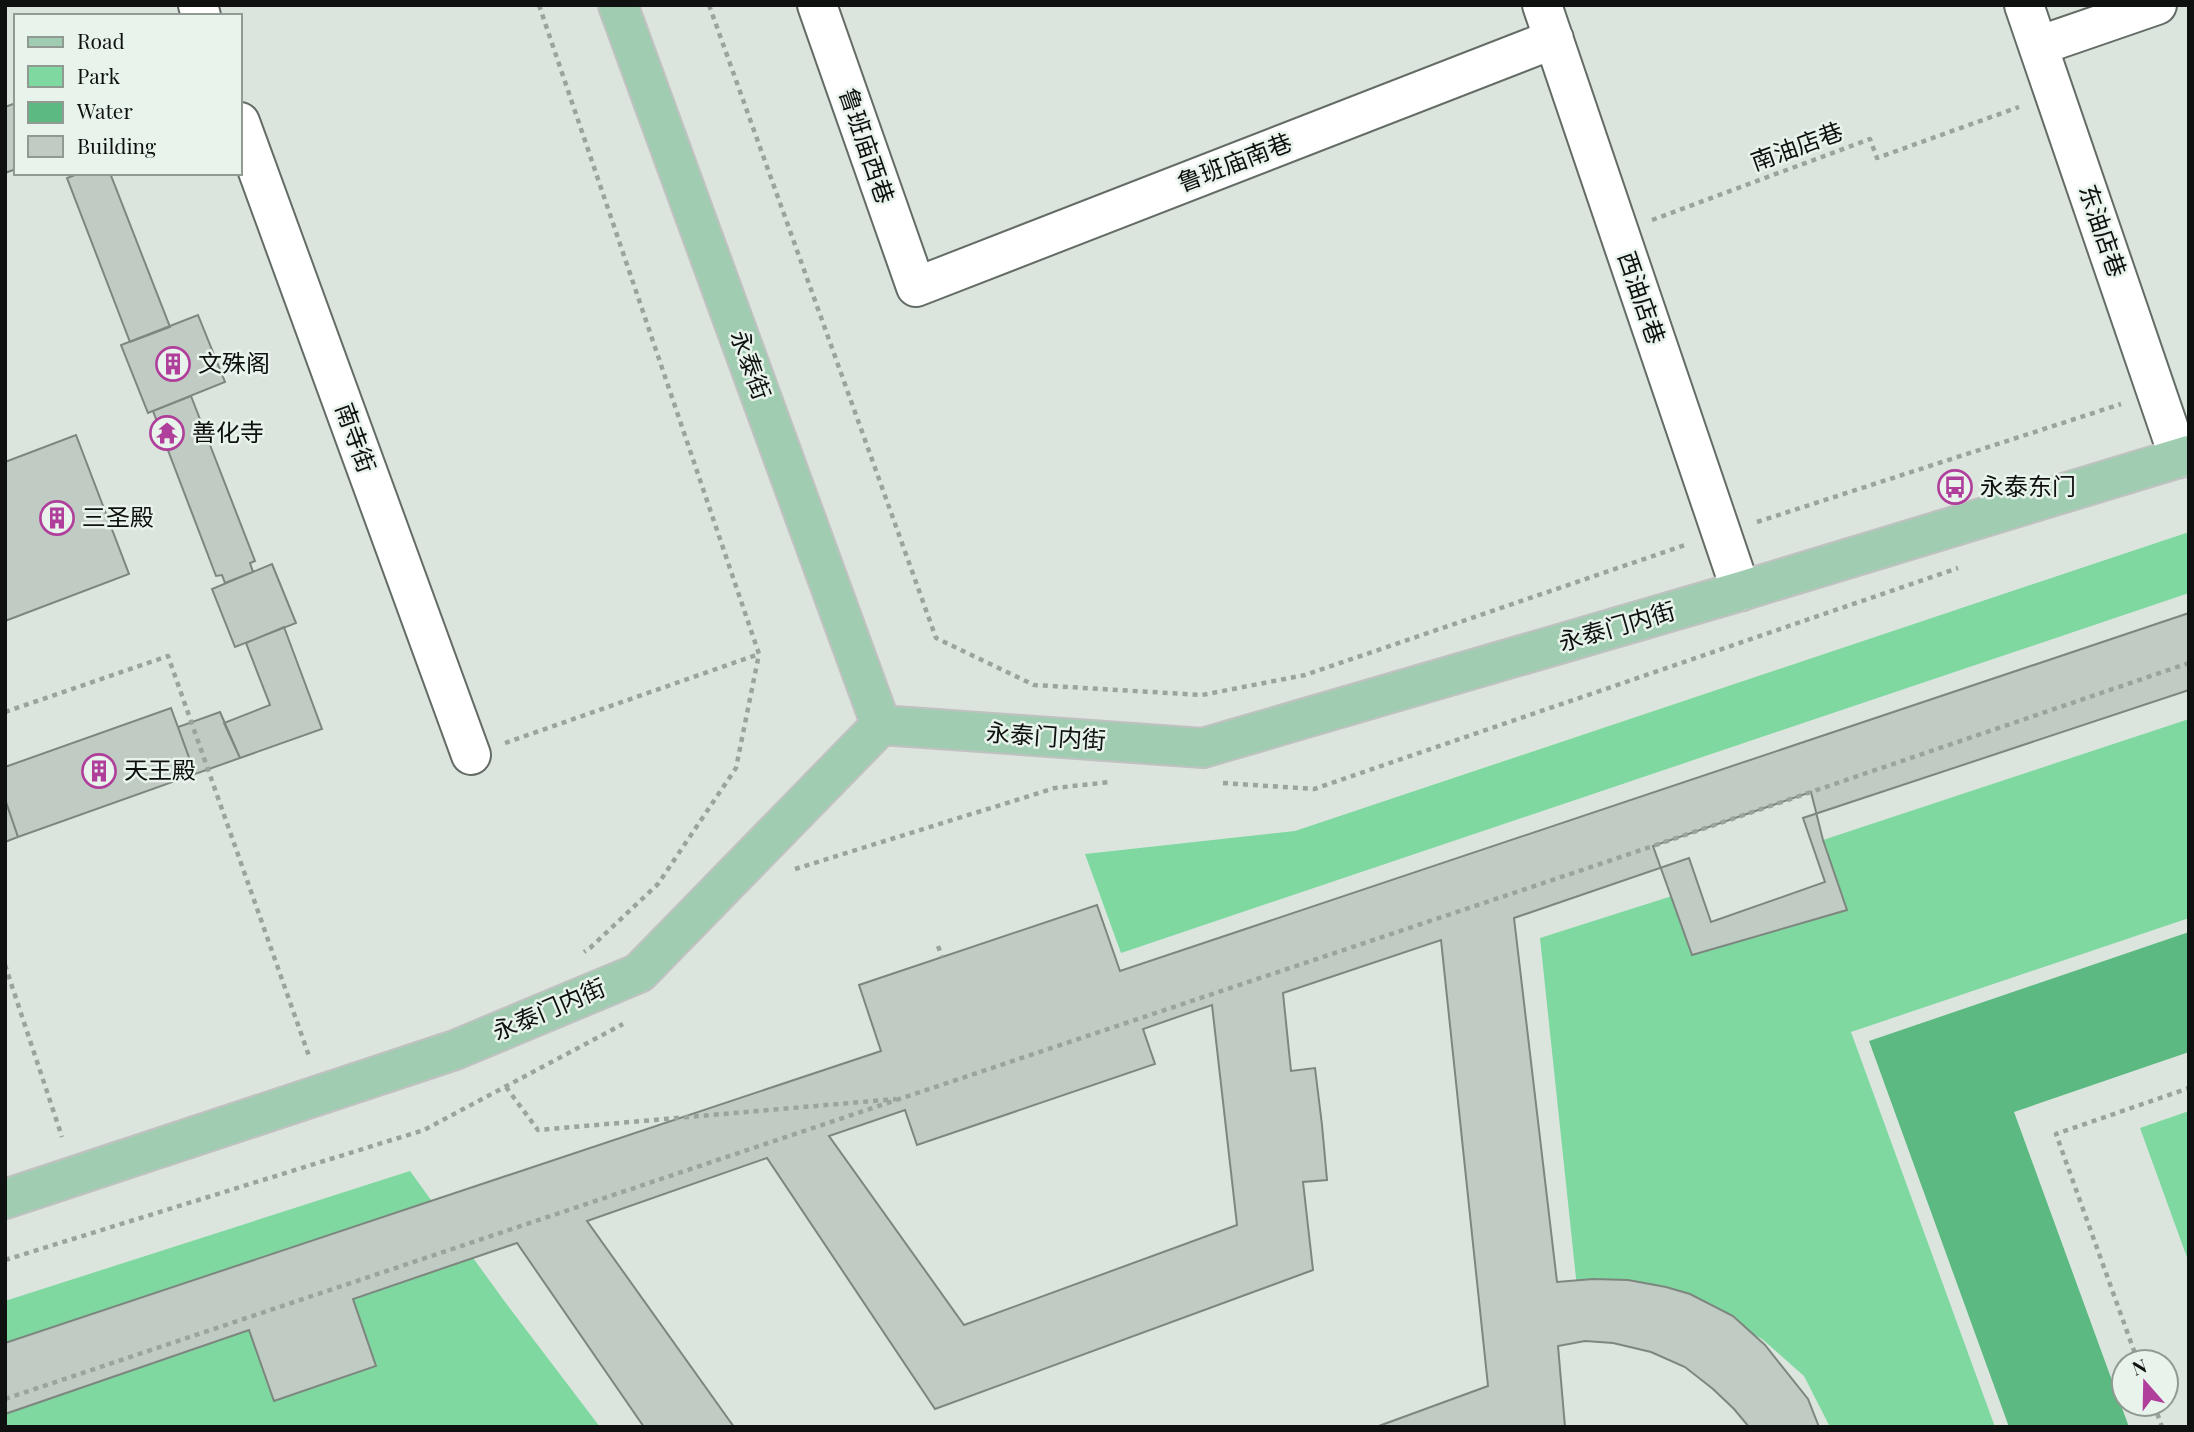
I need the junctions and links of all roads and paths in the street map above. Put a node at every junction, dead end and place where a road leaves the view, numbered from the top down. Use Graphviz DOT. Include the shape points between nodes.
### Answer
graph roads {
  1 [pos="539,5"];
  2 [pos="618,5"];
  3 [pos="709,5"];
  4 [pos="817,5"];
  5 [pos="2024,5"];
  6 [pos="2157,5"];
  7 [pos="1548,22"];
  8 [pos="2038,46"];
  9 [pos="2055,94"];
  10 [pos="242,127"];
  11 [pos="1619,232"];
  12 [pos="916,288"];
  13 [pos="2158,392"];
  14 [pos="2184,456"];
  15 [pos="1720,534"];
  16 [pos="1967,565"];
  17 [pos="1741,591"];
  18 [pos="759,654"];
  19 [pos="2189,663"];
  20 [pos="5,712"];
  21 [pos="881,725"];
  22 [pos="471,755"];
  23 [pos="1117,781"];
  24 [pos="1222,783"];
  25 [pos="785,873"];
  26 [pos="938,946"];
  27 [pos="580,954"];
  28 [pos="942,957"];
  29 [pos="5,965"];
  30 [pos="624,1023"];
  31 [pos="296,1060"];
  32 [pos="506,1087"];
  33 [pos="2189,1088"];
  34 [pos="904,1098"];
  35 [pos="75,1133"];
  36 [pos="61,1137"];
  37 [pos="50,1141"];
  38 [pos="5,1199"];
  39 [pos="5,1260"];
  40 [pos="2133,1348"];
  41 [pos="5,1399"];
  1 -- 18 [label="path"];
  2 -- 21 [label="main road, 永泰街"];
  3 -- 15 [label="path" via="936,638 1034,685 1202,695 1305,675"];
  4 -- 12 [label="street, 鲁班庙西巷"];
  5 -- 8 [label="street, 东油店巷"];
  6 -- 8 [label="street"];
  7 -- 11 [label="street, 西油店巷"];
  7 -- 12 [label="street, 鲁班庙南巷"];
  8 -- 9 [label="street, 东油店巷"];
  9 -- 11 [label="path, 南油店巷" via="1877,158 1870,139"];
  9 -- 13 [label="street, 东油店巷"];
  10 -- 22 [label="street, 南寺街"];
  11 -- 15 [label="street, 西油店巷"];
  13 -- 14 [label="street, 东油店巷"];
  13 -- 15 [label="path"];
  14 -- 17 [label="main road, 永泰门内街"];
  15 -- 17 [label="street, 西油店巷"];
  16 -- 24 [label="path" via="1314,789"];
  17 -- 21 [label="main road, 永泰门内街" via="1203,748"];
  18 -- 22 [label="path"];
  18 -- 27 [label="path" via="736,768 658,884"];
  19 -- 34 [label="path"];
  20 -- 31 [label="path" via="168,656 309,1056"];
  21 -- 38 [label="main road, 永泰门内街" via="639,973 455,1050"];
  23 -- 25 [label="path" via="1055,788"];
  26 -- 28 [label="path"];
  29 -- 36 [label="path"];
  30 -- 32 [label="path"];
  32 -- 34 [label="path" via="538,1130"];
  32 -- 39 [label="path" via="424,1130"];
  33 -- 40 [label="path" via="2056,1134"];
  34 -- 41 [label="path"];
  35 -- 36 [label="path"];
  36 -- 37 [label="path"];
}
